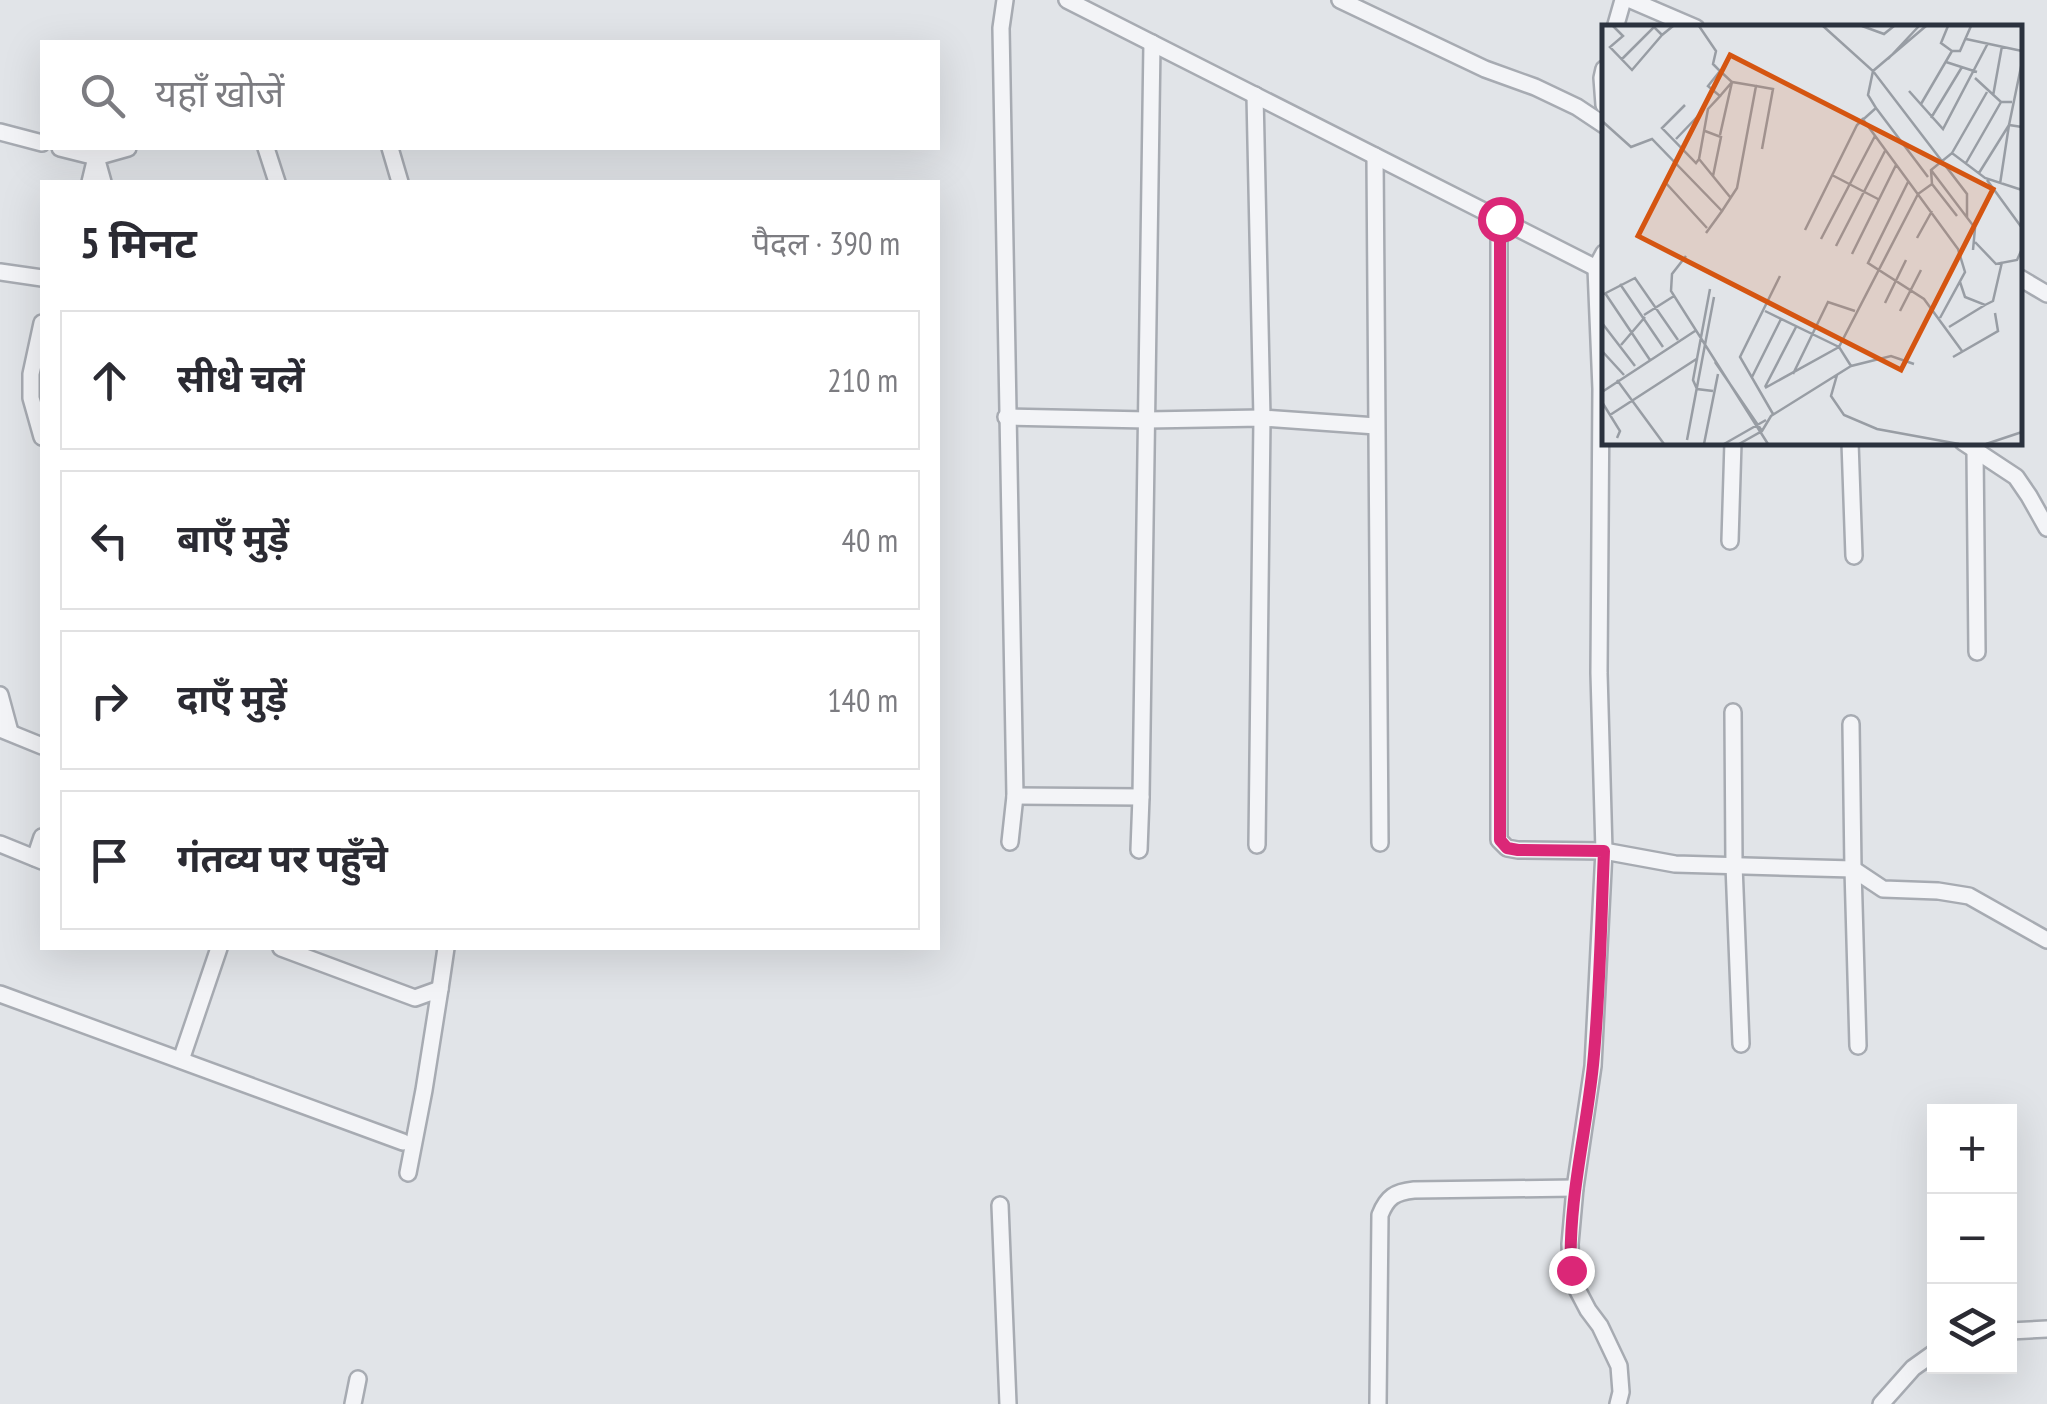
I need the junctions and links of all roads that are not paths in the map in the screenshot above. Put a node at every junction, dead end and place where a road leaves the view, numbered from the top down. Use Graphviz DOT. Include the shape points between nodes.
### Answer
graph roads {
  1 [pos="1005,0"];
  2 [pos="1067,0"];
  3 [pos="1340,0"];
  4 [pos="1623,0"];
  5 [pos="1630,0"];
  6 [pos="1617,25"];
  7 [pos="1689,25"];
  8 [pos="1152,43"];
  9 [pos="1255,95"];
  10 [pos="1602,124"];
  11 [pos="0,132"];
  12 [pos="40,142"];
  13 [pos="68,150"];
  14 [pos="121,150"];
  15 [pos="267,150"];
  16 [pos="391,150"];
  17 [pos="1374,156"];
  18 [pos="96,157"];
  19 [pos="90,180"];
  20 [pos="102,180"];
  21 [pos="276,180"];
  22 [pos="399,180"];
  23 [pos="1500,219"];
  24 [pos="1600,270"];
  25 [pos="0,272"];
  26 [pos="40,278"];
  27 [pos="2022,279"];
  28 [pos="2047,294"];
  29 [pos="40,332"];
  30 [pos="1006,417"];
  31 [pos="1262,418"];
  32 [pos="1147,420"];
  33 [pos="1376,426"];
  34 [pos="40,430"];
  35 [pos="1733,445"];
  36 [pos="1850,445"];
  37 [pos="1969,446"];
  38 [pos="2047,528"];
  39 [pos="1730,542"];
  40 [pos="1854,556"];
  41 [pos="1977,652"];
  42 [pos="0,695"];
  43 [pos="1733,712"];
  44 [pos="1852,724"];
  45 [pos="5,730"];
  46 [pos="40,745"];
  47 [pos="1014,796"];
  48 [pos="1142,796"];
  49 [pos="1010,842"];
  50 [pos="0,844"];
  51 [pos="1380,844"];
  52 [pos="1256,845"];
  53 [pos="1139,850"];
  54 [pos="1604,851"];
  55 [pos="39,860"];
  56 [pos="1734,865"];
  57 [pos="1852,869"];
  58 [pos="2047,940"];
  59 [pos="218,950"];
  60 [pos="286,950"];
  61 [pos="446,950"];
  62 [pos="440,989"];
  63 [pos="0,994"];
  64 [pos="1741,1044"];
  65 [pos="1858,1046"];
  66 [pos="181,1060"];
  67 [pos="403,1142"];
  68 [pos="408,1173"];
  69 [pos="1575,1188"];
  70 [pos="1000,1205"];
  71 [pos="2047,1329"];
  72 [pos="2017,1331"];
  73 [pos="1927,1358"];
  74 [pos="358,1380"];
  75 [pos="353,1404"];
  76 [pos="1008,1404"];
  77 [pos="1378,1404"];
  78 [pos="1618,1404"];
  79 [pos="1881,1404"];
  1 -- 30 [label="street" via="1000,28"];
  2 -- 8 [label="street"];
  3 -- 10 [label="street"];
  4 -- 6 [label="street"];
  5 -- 7 [label="street"];
  8 -- 9 [label="street"];
  8 -- 32 [label="street"];
  9 -- 17 [label="street"];
  9 -- 31 [label="street"];
  11 -- 12 [label="street"];
  13 -- 18 [label="street"];
  14 -- 18 [label="street"];
  15 -- 21 [label="street"];
  16 -- 22 [label="street"];
  17 -- 23 [label="street"];
  17 -- 33 [label="street"];
  18 -- 19 [label="street"];
  18 -- 20 [label="street"];
  23 -- 24 [label="street"];
  23 -- 54 [label="street" via="1500,840 1518,850"];
  24 -- 54 [label="street"];
  25 -- 26 [label="street"];
  27 -- 28 [label="street"];
  29 -- 34 [label="street" via="31,374"];
  30 -- 32 [label="street"];
  30 -- 47 [label="street"];
  31 -- 32 [label="street"];
  31 -- 33 [label="street"];
  31 -- 52 [label="street"];
  32 -- 48 [label="street"];
  33 -- 51 [label="street"];
  35 -- 39 [label="street"];
  36 -- 40 [label="street"];
  37 -- 38 [label="street" via="2016,477"];
  37 -- 41 [label="street"];
  42 -- 45 [label="street"];
  43 -- 56 [label="street"];
  44 -- 57 [label="street"];
  45 -- 46 [label="street"];
  47 -- 48 [label="street"];
  47 -- 49 [label="street"];
  48 -- 53 [label="street"];
  50 -- 55 [label="street"];
  54 -- 56 [label="street" via="1675,864"];
  54 -- 69 [label="street" via="1593,1066"];
  56 -- 57 [label="street"];
  56 -- 64 [label="street"];
  57 -- 58 [label="street" via="1883,890 1969,896"];
  57 -- 65 [label="street"];
  59 -- 66 [label="street"];
  60 -- 62 [label="street" via="415,998"];
  61 -- 62 [label="street"];
  62 -- 68 [label="street"];
  63 -- 66 [label="street"];
  66 -- 67 [label="street"];
  69 -- 77 [label="street" via="1414,1190 1396,1192 1384,1203"];
  69 -- 78 [label="street" via="1571,1270 1619,1366"];
  70 -- 76 [label="street"];
  71 -- 72 [label="street"];
  73 -- 79 [label="street"];
  74 -- 75 [label="street"];
}
